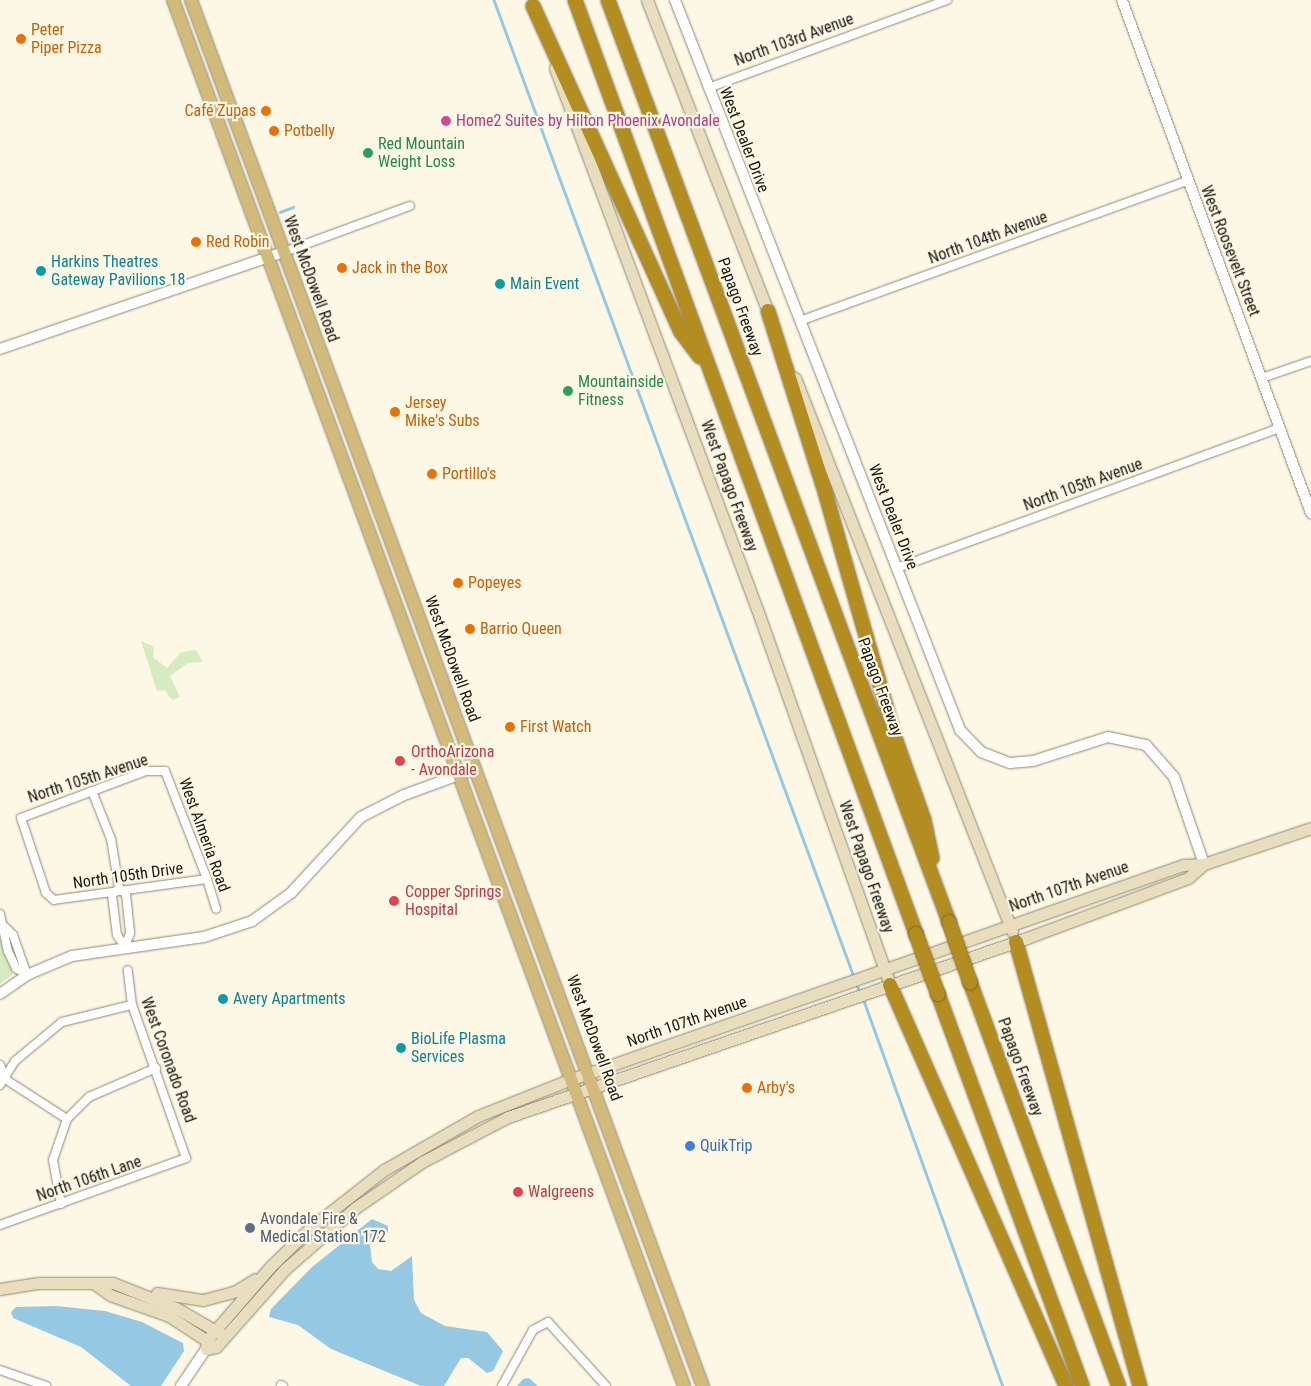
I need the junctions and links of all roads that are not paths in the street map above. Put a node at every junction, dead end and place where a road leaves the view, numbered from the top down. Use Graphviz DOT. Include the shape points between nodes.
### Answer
graph roads {
  1 [pos="173,0"];
  2 [pos="191,0"];
  3 [pos="574,0"];
  4 [pos="608,0"];
  5 [pos="615,0"];
  6 [pos="647,0"];
  7 [pos="675,0"];
  8 [pos="946,0"];
  9 [pos="1122,0"];
  10 [pos="532,3"];
  11 [pos="178,13"];
  12 [pos="619,30"];
  13 [pos="708,88"];
  14 [pos="229,105"];
  15 [pos="215,113"];
  16 [pos="257,180"];
  17 [pos="1186,181"];
  18 [pos="410,206"];
  19 [pos="284,252"];
  20 [pos="269,257"];
  21 [pos="768,311"];
  22 [pos="800,321"];
  23 [pos="0,349"];
  24 [pos="1311,361"];
  25 [pos="709,369"];
  26 [pos="1262,378"];
  27 [pos="1279,428"];
  28 [pos="1311,513"];
  29 [pos="897,568"];
  30 [pos="475,770"];
  31 [pos="166,771"];
  32 [pos="458,775"];
  33 [pos="92,791"];
  34 [pos="1311,828"];
  35 [pos="1204,864"];
  36 [pos="207,879"];
  37 [pos="119,888"];
  38 [pos="939,898"];
  39 [pos="54,900"];
  40 [pos="216,909"];
  41 [pos="128,913"];
  42 [pos="0,914"];
  43 [pos="114,914"];
  44 [pos="1010,925"];
  45 [pos="1016,942"];
  46 [pos="125,947"];
  47 [pos="885,969"];
  48 [pos="128,970"];
  49 [pos="27,975"];
  50 [pos="890,986"];
  51 [pos="0,994"];
  52 [pos="802,999"];
  53 [pos="132,1005"];
  54 [pos="724,1026"];
  55 [pos="730,1040"];
  56 [pos="680,1057"];
  57 [pos="0,1065"];
  58 [pos="156,1068"];
  59 [pos="590,1072"];
  60 [pos="2,1077"];
  61 [pos="569,1080"];
  62 [pos="0,1084"];
  63 [pos="595,1086"];
  64 [pos="574,1093"];
  65 [pos="67,1118"];
  66 [pos="186,1158"];
  67 [pos="61,1204"];
  68 [pos="0,1225"];
  69 [pos="294,1243"];
  70 [pos="302,1252"];
  71 [pos="270,1267"];
  72 [pos="94,1284"];
  73 [pos="132,1288"];
  74 [pos="0,1290"];
  75 [pos="215,1340"];
  76 [pos="0,1370"];
  77 [pos="46,1386"];
  78 [pos="181,1386"];
  79 [pos="502,1386"];
  80 [pos="606,1386"];
  81 [pos="684,1386"];
  82 [pos="703,1386"];
  83 [pos="1066,1386"];
  84 [pos="1082,1386"];
  85 [pos="1119,1386"];
  86 [pos="1140,1386"];
  1 -- 11 [label="main road, West McDowell Road"];
  2 -- 14 [label="main road, West McDowell Road"];
  3 -- 25 [label="highway"];
  4 -- 12 [label="highway, Papago Freeway"];
  5 -- 12 [label="highway"];
  6 -- 21 [label="main road"];
  7 -- 13 [label="street, West Dealer Drive"];
  8 -- 13 [label="street, North 103rd Avenue"];
  9 -- 17 [label="street, West Roosevelt Street"];
  10 -- 25 [label="highway" via="681,332"];
  10 -- 47 [label="main road, West Papago Freeway" via="757,609"];
  11 -- 14 [label="main road" via="194,32 217,98"];
  11 -- 15 [label="main road, West McDowell Road"];
  12 -- 38 [label="highway, Papago Freeway"];
  13 -- 22 [label="street, West Dealer Drive"];
  14 -- 16 [label="main road, West McDowell Road"];
  15 -- 16 [label="main road" via="226,120 239,154"];
  15 -- 20 [label="main road, West McDowell Road"];
  16 -- 19 [label="main road, West McDowell Road"];
  17 -- 22 [label="street, North 104th Avenue"];
  17 -- 26 [label="street, West Roosevelt Street"];
  18 -- 19 [label="street"];
  19 -- 20 [label="street"];
  19 -- 30 [label="main road, West McDowell Road"];
  20 -- 23 [label="street"];
  20 -- 32 [label="main road, West McDowell Road"];
  21 -- 38 [label="highway" via="823,485 895,738 924,820"];
  21 -- 44 [label="main road"];
  22 -- 29 [label="street, West Dealer Drive"];
  24 -- 26 [label="street"];
  25 -- 84 [label="highway, bridge"];
  26 -- 27 [label="street, West Roosevelt Street"];
  27 -- 28 [label="street, West Roosevelt Street"];
  27 -- 29 [label="street, North 105th Avenue"];
  29 -- 35 [label="street, West Dealer Drive" via="951,712 972,745 1010,763 1032,762 1108,737 1146,745 1174,777"];
  30 -- 32 [label="street"];
  30 -- 59 [label="main road, West McDowell Road"];
  31 -- 33 [label="street, North 105th Avenue" via="146,771"];
  31 -- 36 [label="street, West Almeria Road"];
  32 -- 46 [label="street" via="361,817 291,893 252,921 204,937"];
  32 -- 61 [label="main road, West McDowell Road"];
  33 -- 37 [label="street" via="111,839"];
  33 -- 39 [label="street, North 105th Avenue" via="21,818 46,893"];
  34 -- 35 [label="main road, North 107th Avenue"];
  35 -- 44 [label="main road, North 107th Avenue" via="1183,865"];
  35 -- 45 [label="main road, North 107th Avenue" via="1188,878"];
  36 -- 37 [label="street, North 105th Drive"];
  36 -- 40 [label="street, West Almeria Road"];
  37 -- 39 [label="street, North 105th Drive"];
  37 -- 41 [label="street" via="126,894"];
  37 -- 43 [label="street" via="112,895"];
  38 -- 85 [label="highway, Papago Freeway, bridge"];
  41 -- 43 [label="street"];
  41 -- 46 [label="street" via="130,933"];
  42 -- 49 [label="street" via="4,926 13,935"];
  43 -- 46 [label="street" via="117,935"];
  44 -- 45 [label="main road"];
  44 -- 47 [label="main road, North 107th Avenue"];
  45 -- 50 [label="main road, North 107th Avenue"];
  45 -- 86 [label="highway"];
  46 -- 49 [label="street" via="72,956"];
  47 -- 50 [label="main road, West Papago Freeway"];
  47 -- 52 [label="main road, North 107th Avenue"];
  48 -- 53 [label="street, West Coronado Road"];
  49 -- 51 [label="street"];
  50 -- 55 [label="main road, North 107th Avenue"];
  50 -- 83 [label="highway"];
  52 -- 54 [label="main road, North 107th Avenue"];
  52 -- 55 [label="main road" via="799,1006 738,1030"];
  53 -- 58 [label="street, West Coronado Road"];
  53 -- 60 [label="street" via="62,1022 15,1061"];
  54 -- 56 [label="main road" via="721,1035"];
  54 -- 59 [label="main road, North 107th Avenue"];
  55 -- 56 [label="main road, North 107th Avenue"];
  56 -- 63 [label="main road, North 107th Avenue"];
  57 -- 60 [label="street"];
  58 -- 65 [label="street" via="89,1096"];
  58 -- 66 [label="street, West Coronado Road"];
  59 -- 61 [label="main road, North 107th Avenue"];
  59 -- 63 [label="main road, West McDowell Road"];
  60 -- 62 [label="street"];
  60 -- 65 [label="street"];
  61 -- 64 [label="main road, West McDowell Road"];
  61 -- 69 [label="main road, North 107th Avenue" via="486,1112 406,1157 357,1190"];
  63 -- 64 [label="main road, North 107th Avenue"];
  63 -- 82 [label="main road, West McDowell Road"];
  64 -- 70 [label="main road, North 107th Avenue" via="508,1117 429,1158 379,1190"];
  64 -- 81 [label="main road, West McDowell Road"];
  65 -- 67 [label="street" via="53,1160"];
  66 -- 67 [label="street, North 106th Lane"];
  67 -- 68 [label="street, North 106th Lane"];
  69 -- 70 [label="main road"];
  69 -- 71 [label="main road, North 107th Avenue"];
  70 -- 75 [label="main road, North 107th Avenue"];
  71 -- 73 [label="main road" via="236,1291 203,1300"];
  71 -- 75 [label="main road, North 107th Avenue"];
  72 -- 73 [label="main road"];
  72 -- 74 [label="main road" via="39,1283"];
  72 -- 75 [label="main road" via="110,1295 169,1316"];
  73 -- 75 [label="main road"];
  75 -- 78 [label="street"];
  76 -- 77 [label="street"];
  79 -- 80 [label="street" via="533,1330 548,1322"];
}
